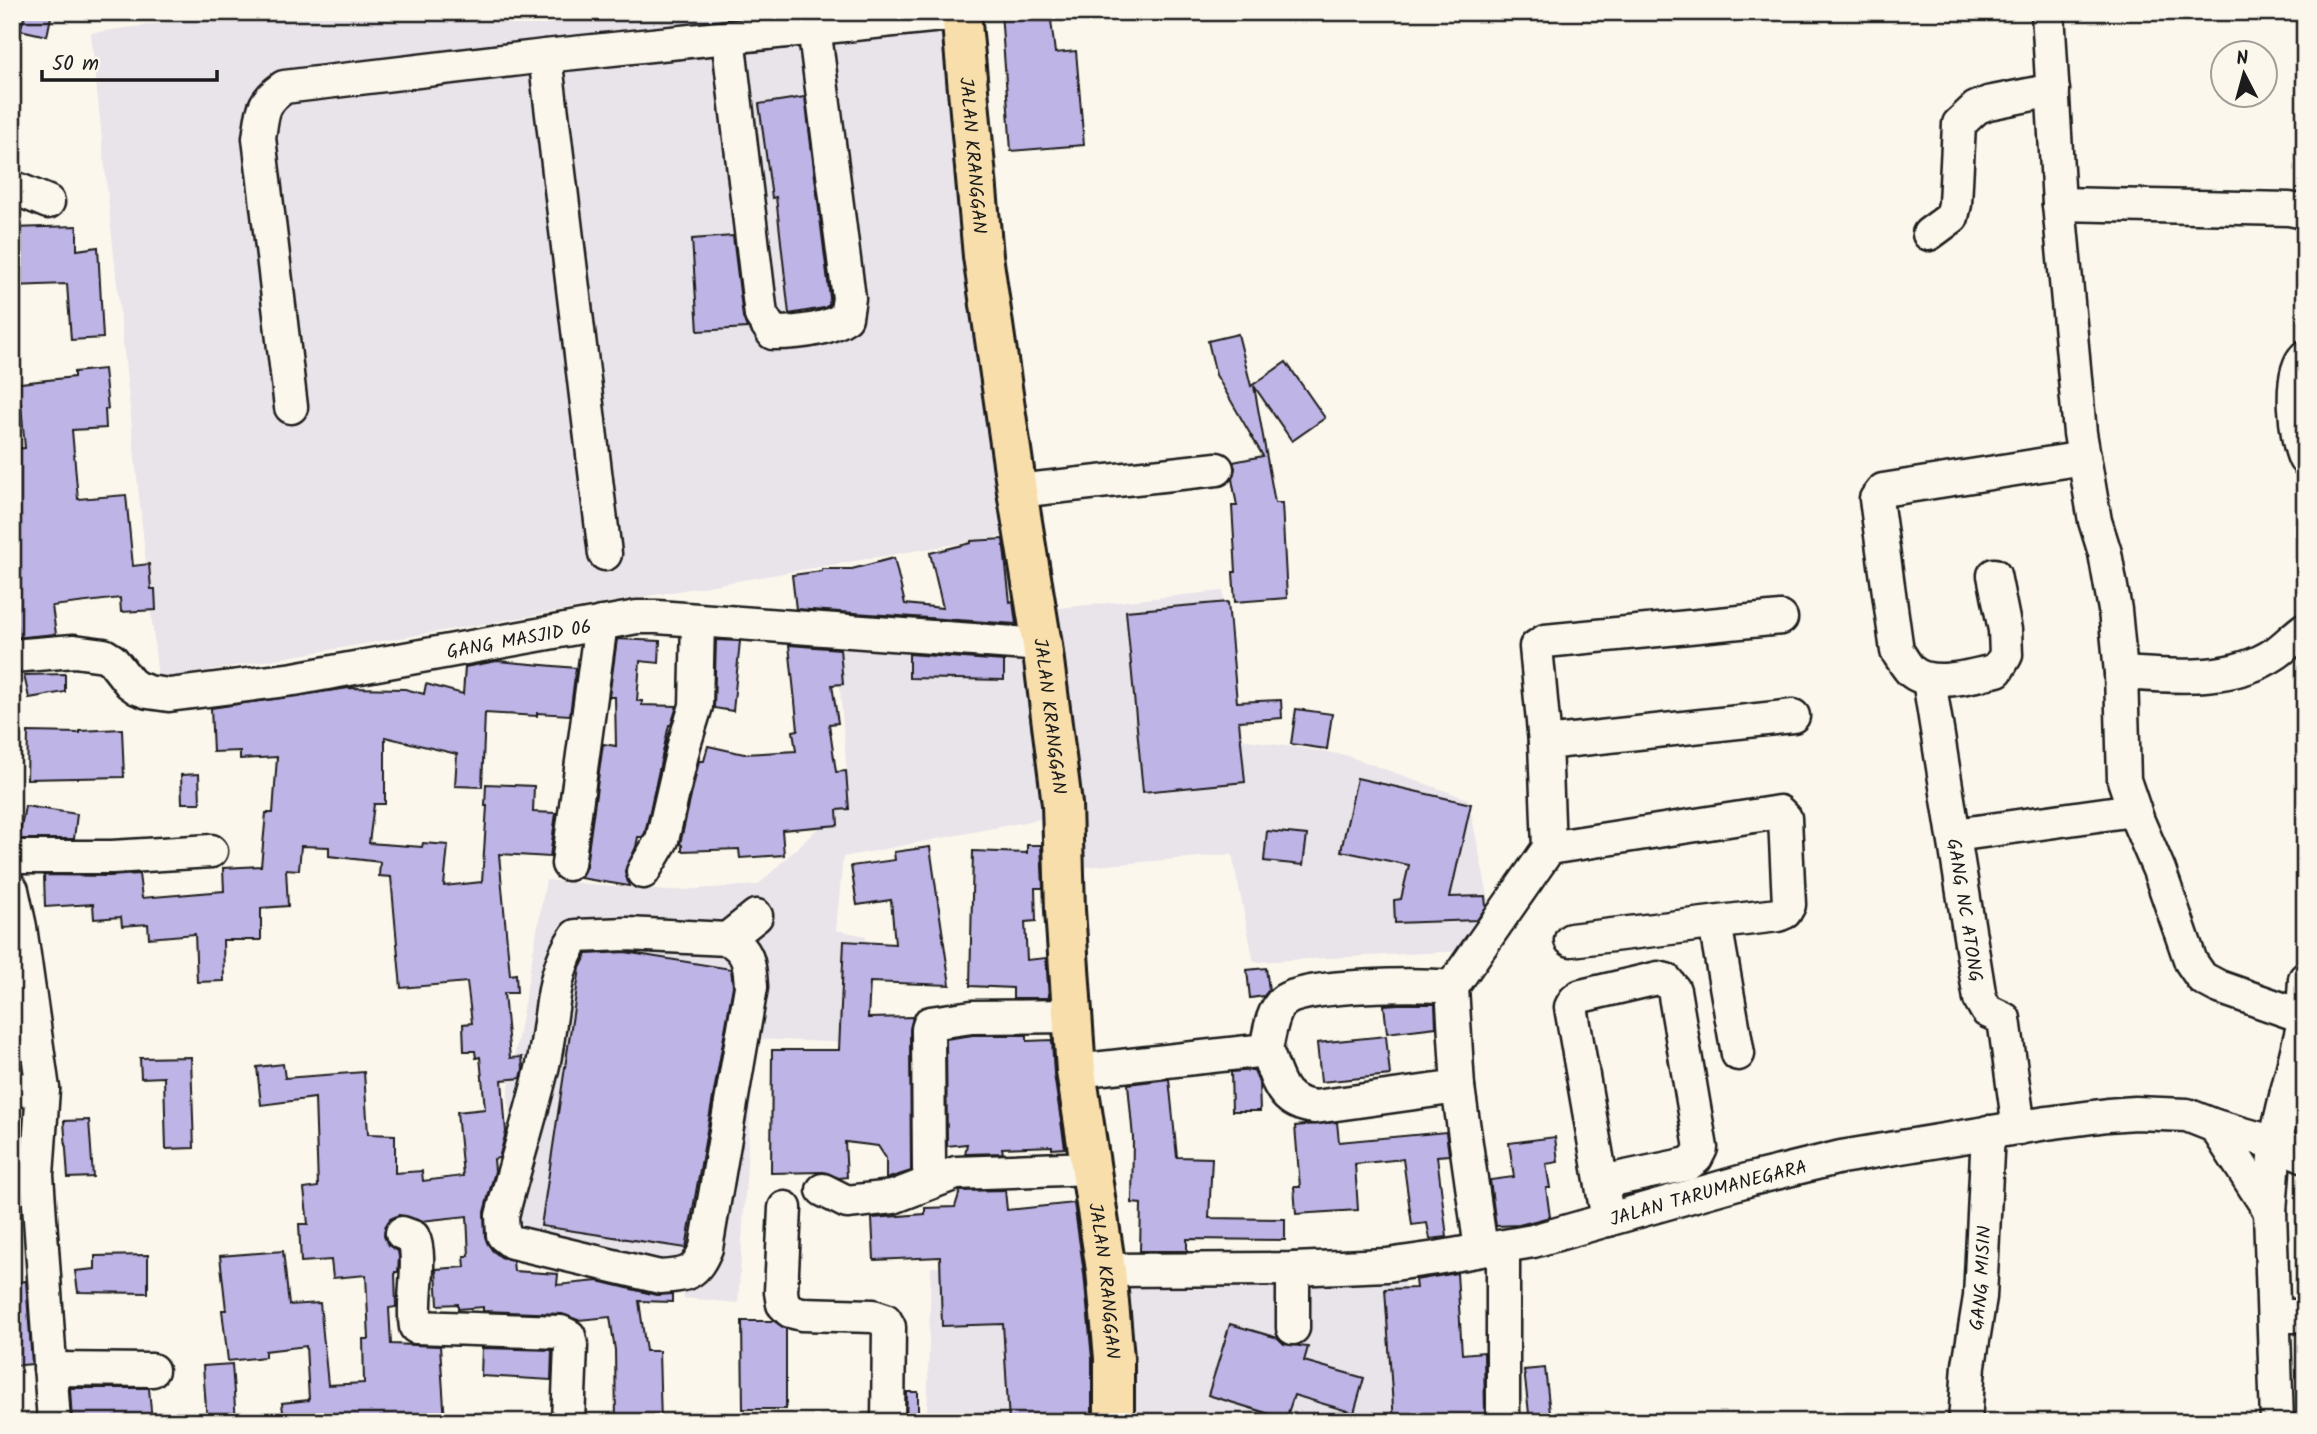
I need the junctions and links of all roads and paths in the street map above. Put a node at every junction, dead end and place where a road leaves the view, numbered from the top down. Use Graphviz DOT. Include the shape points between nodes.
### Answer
graph roads {
  1 [pos="2048,12"];
  2 [pos="961,13"];
  3 [pos="814,27"];
  4 [pos="728,37"];
  5 [pos="545,56"];
  6 [pos="2053,90"];
  7 [pos="12,187"];
  8 [pos="48,202"];
  9 [pos="2059,204"];
  10 [pos="2305,212"];
  11 [pos="1928,234"];
  12 [pos="2305,357"];
  13 [pos="291,407"];
  14 [pos="2084,458"];
  15 [pos="2305,459"];
  16 [pos="1217,469"];
  17 [pos="1017,491"];
  18 [pos="605,554"];
  19 [pos="1994,575"];
  20 [pos="1781,618"];
  21 [pos="698,621"];
  22 [pos="601,623"];
  23 [pos="2305,629"];
  24 [pos="1042,646"];
  25 [pos="12,656"];
  26 [pos="2121,673"];
  27 [pos="1929,680"];
  28 [pos="1793,716"];
  29 [pos="1545,743"];
  30 [pos="2133,810"];
  31 [pos="1955,835"];
  32 [pos="1549,848"];
  33 [pos="211,851"];
  34 [pos="12,857"];
  35 [pos="568,864"];
  36 [pos="643,872"];
  37 [pos="12,890"];
  38 [pos="755,916"];
  39 [pos="1715,923"];
  40 [pos="727,939"];
  41 [pos="1571,940"];
  42 [pos="2305,979"];
  43 [pos="20,984"];
  44 [pos="1452,986"];
  45 [pos="1072,1016"];
  46 [pos="2302,1016"];
  47 [pos="1266,1050"];
  48 [pos="1738,1054"];
  49 [pos="1076,1070"];
  50 [pos="1458,1087"];
  51 [pos="43,1089"];
  52 [pos="12,1090"];
  53 [pos="2296,1094"];
  54 [pos="2215,1126"];
  55 [pos="2019,1128"];
  56 [pos="1988,1132"];
  57 [pos="2275,1143"];
  58 [pos="2305,1156"];
  59 [pos="1092,1168"];
  60 [pos="929,1169"];
  61 [pos="1602,1182"];
  62 [pos="823,1190"];
  63 [pos="785,1208"];
  64 [pos="2270,1211"];
  65 [pos="1608,1220"];
  66 [pos="402,1233"];
  67 [pos="1492,1248"];
  68 [pos="1293,1269"];
  69 [pos="1106,1270"];
  70 [pos="2290,1316"];
  71 [pos="1293,1328"];
  72 [pos="50,1369"];
  73 [pos="152,1370"];
  74 [pos="54,1422"];
  75 [pos="568,1422"];
  76 [pos="888,1422"];
  77 [pos="1114,1422"];
  78 [pos="1503,1422"];
  79 [pos="1965,1422"];
  80 [pos="2277,1422"];
  1 -- 6 [label="street"];
  2 -- 3 [label="street"];
  2 -- 17 [label="main road, JALAN KRANGGAN" via="983,256"];
  3 -- 4 [label="street"];
  3 -- 4 [label="street" via="849,298 846,317 837,324 790,333 773,332 761,315"];
  4 -- 5 [label="street"];
  5 -- 13 [label="street" via="284,87 270,97 259,138"];
  5 -- 18 [label="street"];
  6 -- 9 [label="street"];
  6 -- 11 [label="street" via="1988,103 1959,124 1952,217"];
  7 -- 8 [label="street"];
  9 -- 10 [label="street"];
  9 -- 14 [label="street"];
  12 -- 15 [label="street" via="2298,363 2294,385"];
  14 -- 26 [label="street" via="2109,576"];
  14 -- 27 [label="street" via="1879,493 1876,499 1897,651 1912,672"];
  16 -- 17 [label="street"];
  17 -- 24 [label="main road, JALAN KRANGGAN"];
  19 -- 27 [label="street" via="2006,655 1997,670"];
  20 -- 29 [label="street" via="1539,643"];
  21 -- 22 [label="street, GANG MASJID 06" via="657,617"];
  21 -- 24 [label="street, GANG MASJID 06"];
  21 -- 36 [label="street" via="696,706 662,840"];
  22 -- 25 [label="street, GANG MASJID 06" via="294,679 169,695 137,688 104,655 74,651"];
  22 -- 35 [label="street"];
  23 -- 26 [label="street" via="2276,653 2229,671"];
  24 -- 45 [label="main road, JALAN KRANGGAN" via="1065,834"];
  26 -- 30 [label="street" via="2122,758"];
  27 -- 31 [label="street, GANG NC ATONG"];
  28 -- 29 [label="street"];
  29 -- 32 [label="street"];
  30 -- 31 [label="street"];
  30 -- 46 [label="street" via="2191,961 2202,978"];
  31 -- 55 [label="street, GANG NC ATONG" via="1980,999 1987,1012 2004,1019"];
  32 -- 39 [label="street" via="1783,814 1789,905 1785,912"];
  32 -- 44 [label="street"];
  33 -- 34 [label="street"];
  37 -- 43 [label="street" via="20,927"];
  38 -- 40 [label="street"];
  39 -- 41 [label="street"];
  39 -- 48 [label="street"];
  40 -- 40 [label="street" via="745,955 751,987 706,1248 698,1267 683,1275 660,1277 512,1242 503,1235 502,1216 543,1064 561,967 576,936"];
  42 -- 46 [label="street"];
  43 -- 51 [label="street"];
  44 -- 47 [label="street" via="1298,994 1283,1001 1275,1015"];
  44 -- 50 [label="street"];
  45 -- 49 [label="main road, JALAN KRANGGAN"];
  45 -- 60 [label="street" via="972,1017 930,1023"];
  46 -- 53 [label="street"];
  47 -- 49 [label="street"];
  47 -- 50 [label="street" via="1283,1092 1302,1105"];
  49 -- 59 [label="main road, JALAN KRANGGAN"];
  50 -- 67 [label="street"];
  51 -- 52 [label="street"];
  51 -- 72 [label="street" via="37,1175"];
  53 -- 57 [label="street"];
  54 -- 55 [label="street, JALAN TARUMANEGARA" via="2187,1115 2135,1113"];
  54 -- 57 [label="street, JALAN TARUMANEGARA"];
  54 -- 64 [label="street"];
  55 -- 56 [label="street, JALAN TARUMANEGARA"];
  56 -- 65 [label="street, JALAN TARUMANEGARA" via="1799,1166"];
  56 -- 79 [label="street, GANG MISIN" via="1980,1297"];
  57 -- 58 [label="street, JALAN TARUMANEGARA"];
  57 -- 64 [label="street"];
  59 -- 62 [label="street" via="956,1173 893,1197 847,1202"];
  59 -- 69 [label="main road, JALAN KRANGGAN"];
  61 -- 61 [label="street" via="1571,1007 1581,996 1658,978 1667,980 1674,990 1701,1148 1688,1164"];
  61 -- 65 [label="street"];
  63 -- 76 [label="street" via="783,1304 802,1314 885,1320 889,1327"];
  64 -- 70 [label="street"];
  65 -- 67 [label="street, JALAN TARUMANEGARA"];
  66 -- 75 [label="street" via="413,1237 417,1245 416,1327 561,1332 569,1336"];
  67 -- 68 [label="street, JALAN TARUMANEGARA" via="1387,1265"];
  67 -- 78 [label="street"];
  68 -- 69 [label="street, JALAN TARUMANEGARA"];
  68 -- 71 [label="street"];
  69 -- 77 [label="main road, JALAN KRANGGAN"];
  70 -- 80 [label="street"];
  72 -- 73 [label="street"];
  72 -- 74 [label="street"];
}
